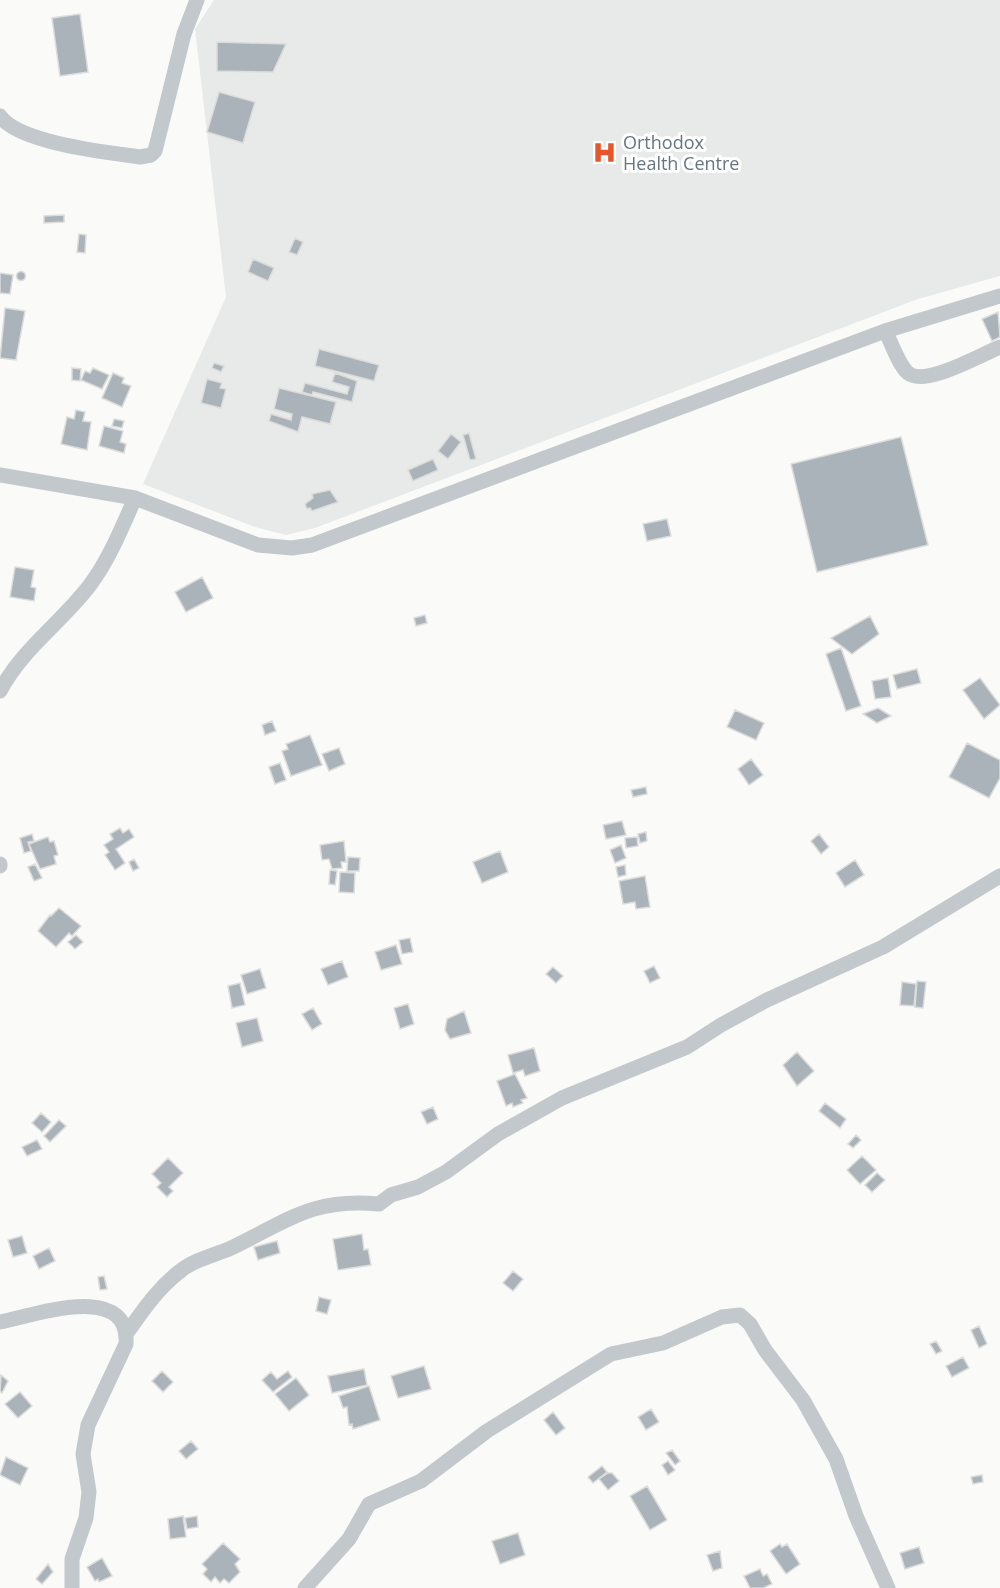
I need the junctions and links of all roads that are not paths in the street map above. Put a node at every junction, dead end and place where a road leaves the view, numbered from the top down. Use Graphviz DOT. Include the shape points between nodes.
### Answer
graph roads {
  1 [pos="196,0"];
  2 [pos="0,116"];
  3 [pos="1000,296"];
  4 [pos="885,331"];
  5 [pos="1000,347"];
  6 [pos="0,475"];
  7 [pos="135,498"];
  8 [pos="0,691"];
  9 [pos="1000,876"];
  10 [pos="0,1322"];
  11 [pos="126,1334"];
  12 [pos="72,1588"];
  13 [pos="305,1588"];
  14 [pos="888,1588"];
  1 -- 2 [label="street" via="151,155 140,157 70,146 16,131"];
  3 -- 4 [label="street"];
  4 -- 5 [label="street" via="905,370 919,378"];
  4 -- 7 [label="street" via="312,545 258,545"];
  6 -- 7 [label="street"];
  7 -- 8 [label="street" via="90,586 36,642"];
  9 -- 11 [label="street" via="883,947 765,1000 687,1047 562,1098 498,1134 418,1187 379,1204 344,1202 311,1210 182,1269 155,1294"];
  10 -- 11 [label="street" via="89,1305 114,1312"];
  11 -- 12 [label="street" via="126,1344 85,1436 83,1454 89,1492 86,1518 72,1559"];
  13 -- 14 [label="street" via="349,1539 369,1504 421,1480 487,1431 601,1359 663,1343 722,1317 740,1315 807,1405 837,1459 856,1516"];
}
